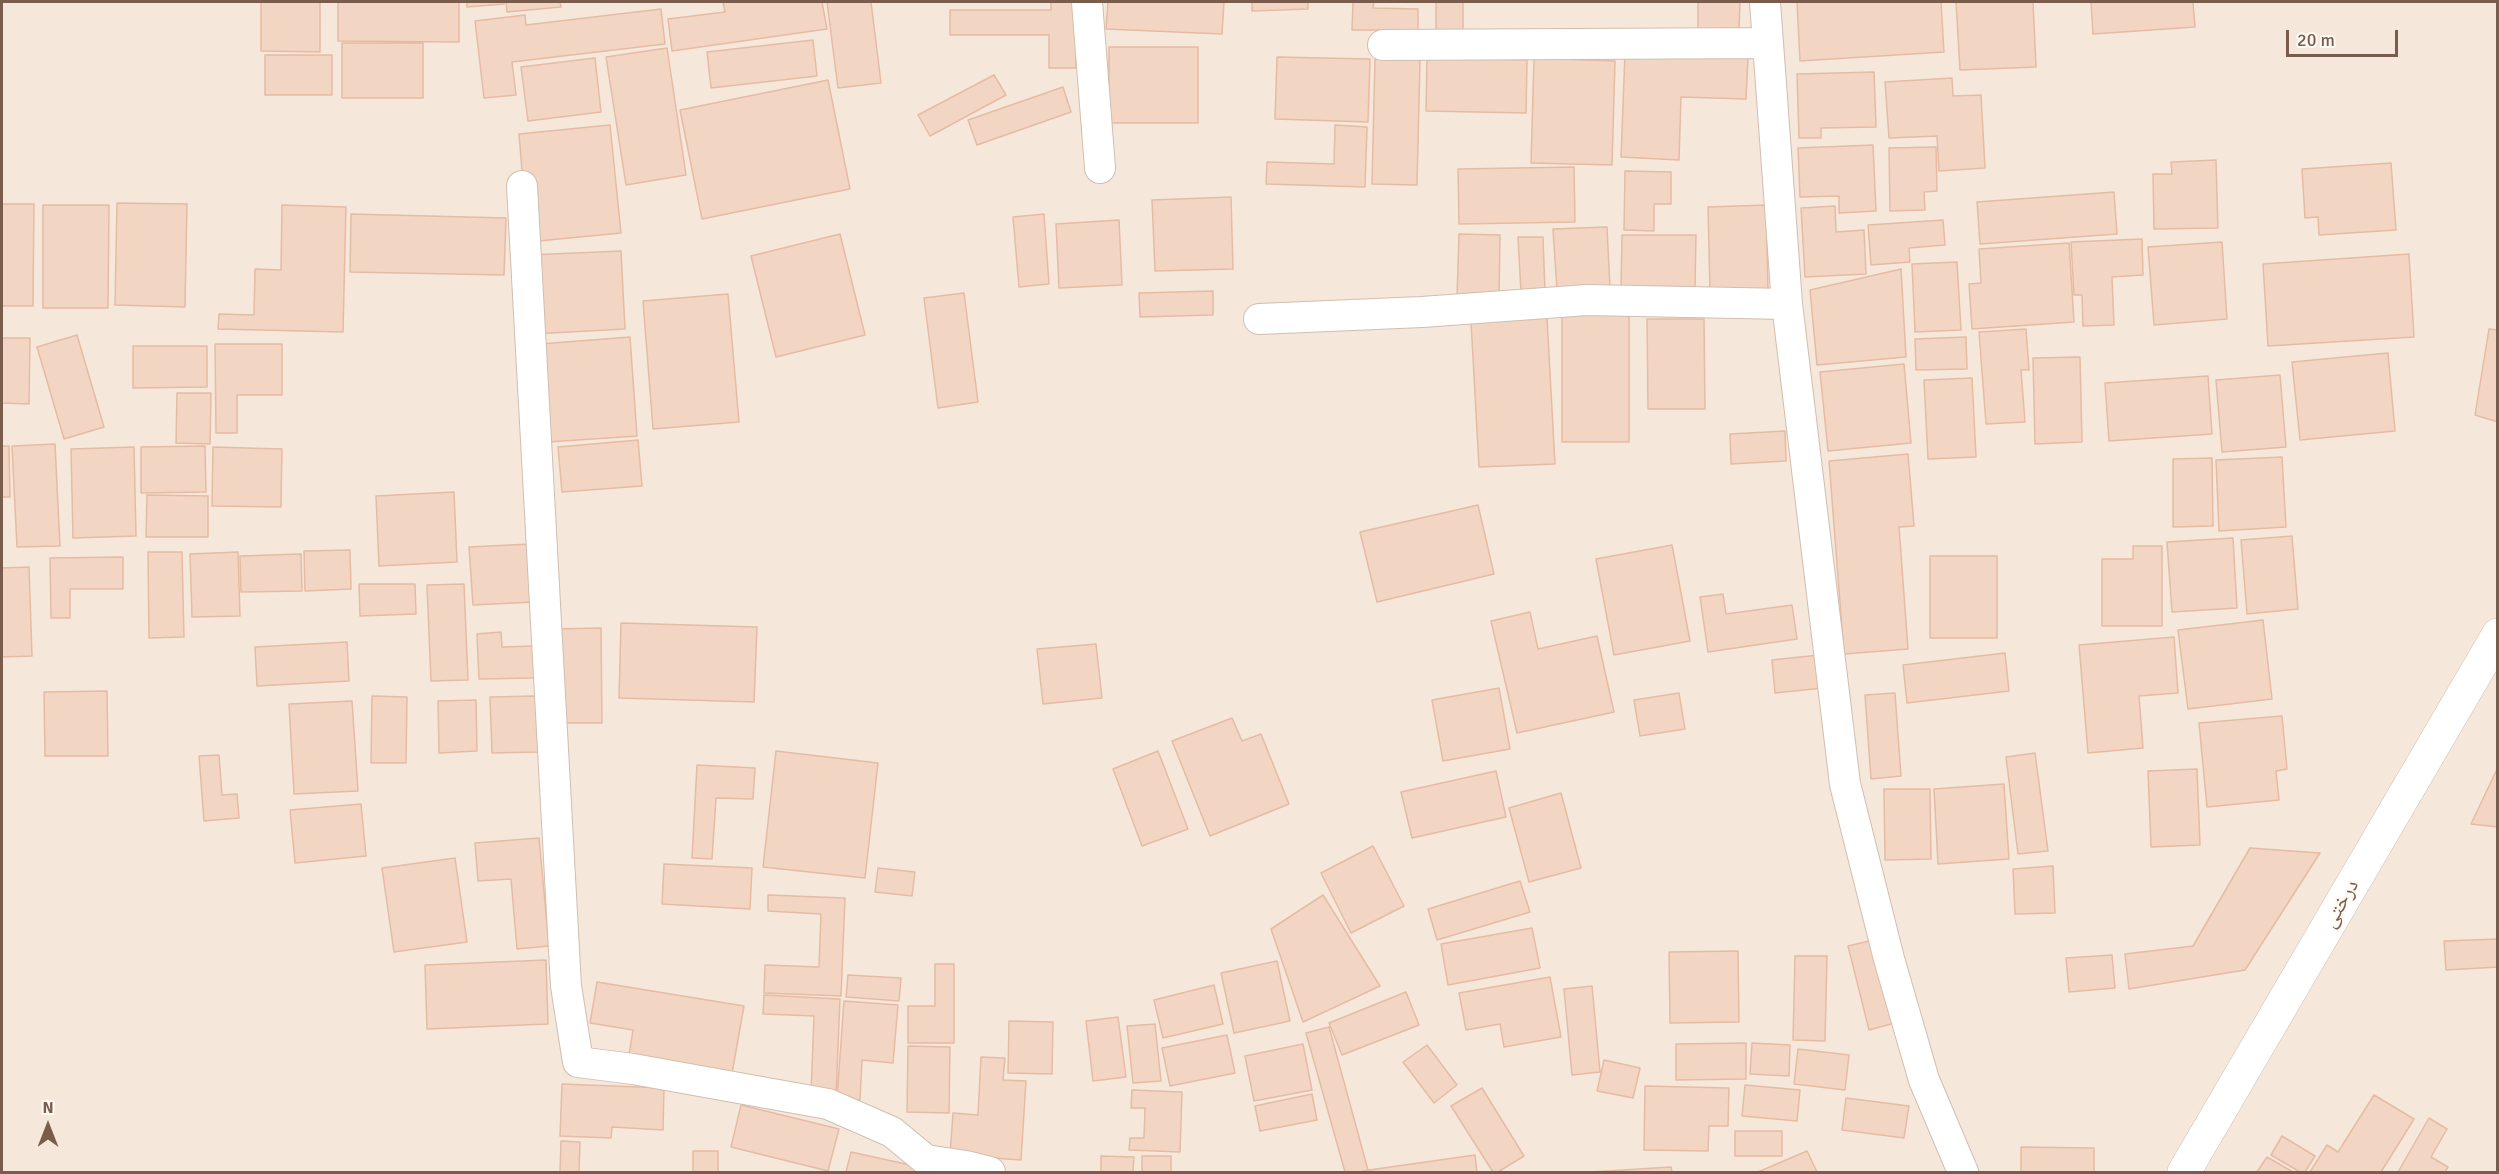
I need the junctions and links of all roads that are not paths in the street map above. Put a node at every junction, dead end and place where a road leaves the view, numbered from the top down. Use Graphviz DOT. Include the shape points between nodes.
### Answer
graph roads {
  1 [pos="1088,2"];
  2 [pos="1765,2"];
  3 [pos="1766,44"];
  4 [pos="1383,45"];
  5 [pos="1100,168"];
  6 [pos="522,186"];
  7 [pos="1787,304"];
  8 [pos="1259,319"];
  9 [pos="2498,635"];
  10 [pos="990,1173"];
  11 [pos="1963,1173"];
  12 [pos="2184,1173"];
  1 -- 5 [label="street"];
  2 -- 3 [label="street"];
  3 -- 4 [label="street"];
  3 -- 7 [label="street"];
  6 -- 10 [label="street" via="566,986 578,1062 828,1104 892,1132 926,1160"];
  7 -- 8 [label="street" via="1587,300"];
  7 -- 11 [label="street" via="1845,784 1924,1080"];
  9 -- 12 [label="street, درختی"];
}
